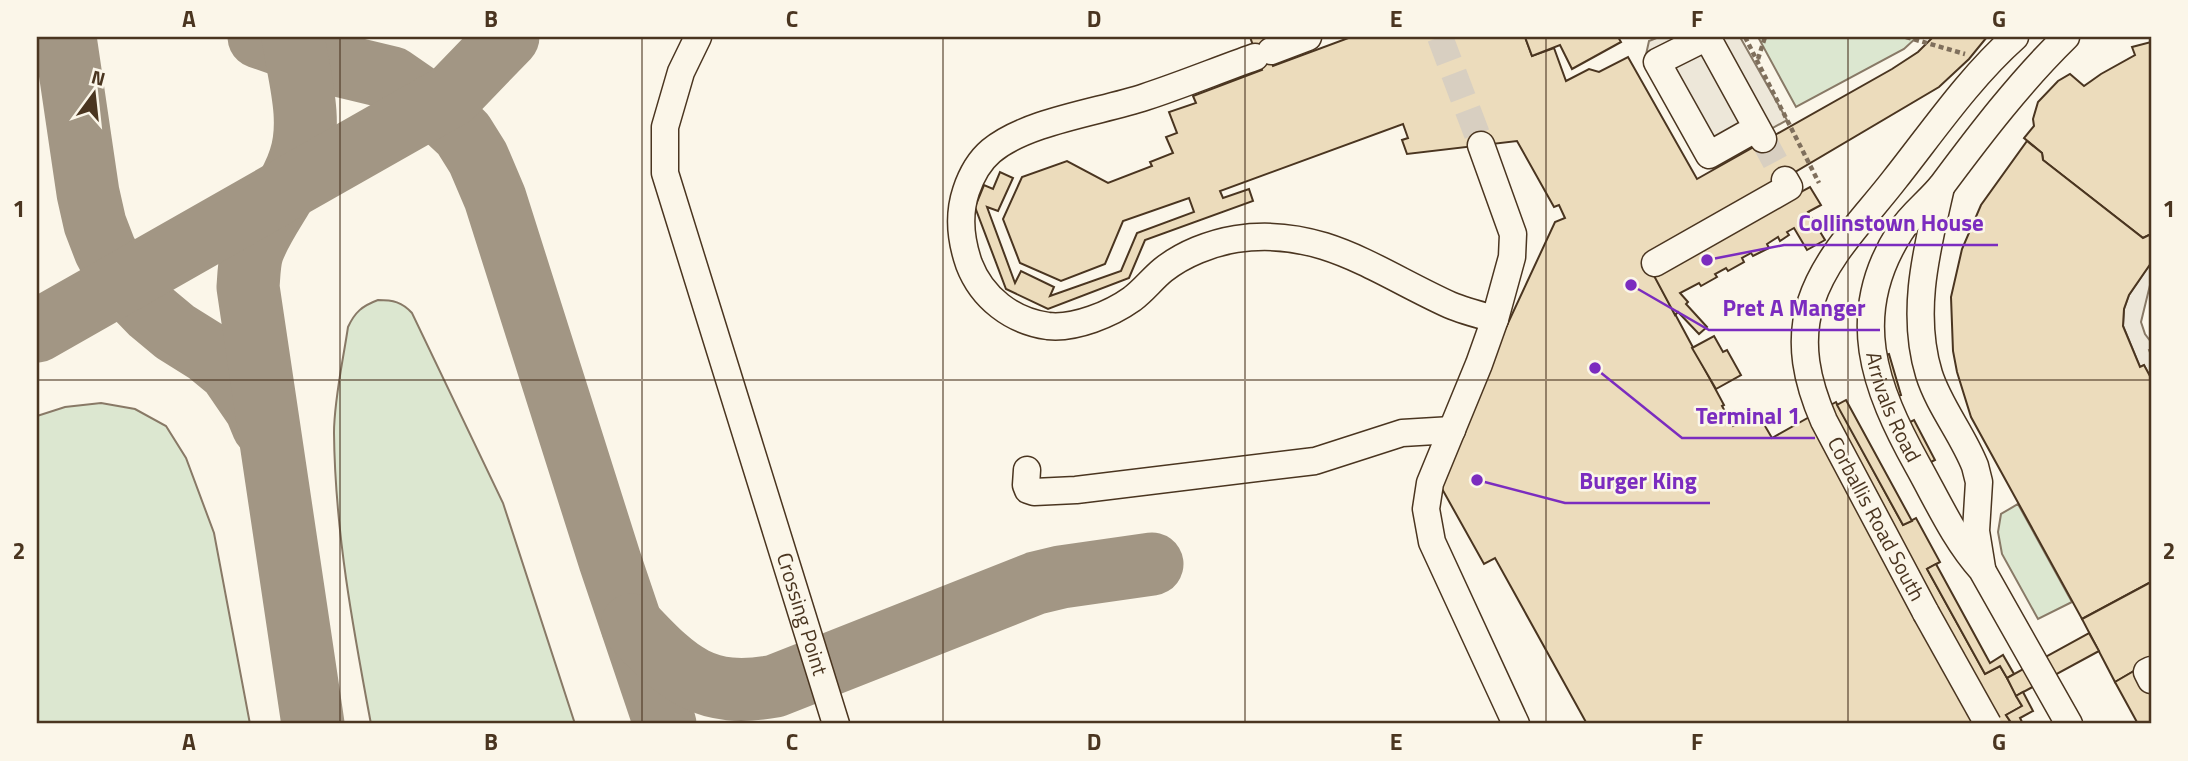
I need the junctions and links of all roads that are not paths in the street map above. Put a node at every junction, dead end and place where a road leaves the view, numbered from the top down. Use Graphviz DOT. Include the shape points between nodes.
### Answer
graph roads {
  1 [pos="698,37"];
  2 [pos="1308,37"];
  3 [pos="1997,37"];
  4 [pos="2015,37"];
  5 [pos="2066,37"];
  6 [pos="1675,41"];
  7 [pos="1971,84"];
  8 [pos="1481,145"];
  9 [pos="1785,180"];
  10 [pos="1941,187"];
  11 [pos="1655,263"];
  12 [pos="1495,319"];
  13 [pos="1452,430"];
  14 [pos="1027,470"];
  15 [pos="1982,570"];
  16 [pos="2151,670"];
  17 [pos="2151,680"];
  18 [pos="2071,722"];
  19 [pos="836,724"];
  20 [pos="1516,724"];
  21 [pos="1989,724"];
  1 -- 19 [label="street, Crossing Point" via="681,72 664,127 665,173"];
  2 -- 12 [label="street" via="1145,97 1027,132 990,151 970,178 963,198 965,254 973,275 1001,308 1028,322 1070,325 1132,299 1164,269 1212,245 1236,239 1294,237 1324,245 1452,306"];
  3 -- 7 [label="street"];
  4 -- 7 [label="street, Corballis Road South"];
  5 -- 10 [label="street, Arrivals Road"];
  6 -- 6 [label="street" via="1657,62 1709,155 1760,134 1707,37"];
  7 -- 21 [label="street, Corballis Road South, bridge" via="1834,256 1811,302 1805,357 1807,377 1824,421"];
  8 -- 12 [label="street" via="1513,234"];
  9 -- 11 [label="street" via="1789,187"];
  10 -- 15 [label="street" via="1920,290 1924,350 1930,375 1975,466"];
  10 -- 15 [label="street, Arrivals Road" via="1911,216 1882,268 1870,314 1872,356 1895,424 1964,550"];
  12 -- 13 [label="street"];
  13 -- 14 [label="street" via="1402,433 1315,461 1076,490 1028,490"];
  13 -- 20 [label="street" via="1430,483 1426,509 1432,542"];
  15 -- 18 [label="street, Arrivals Road"];
  16 -- 17 [label="street" via="2147,672"];
}
